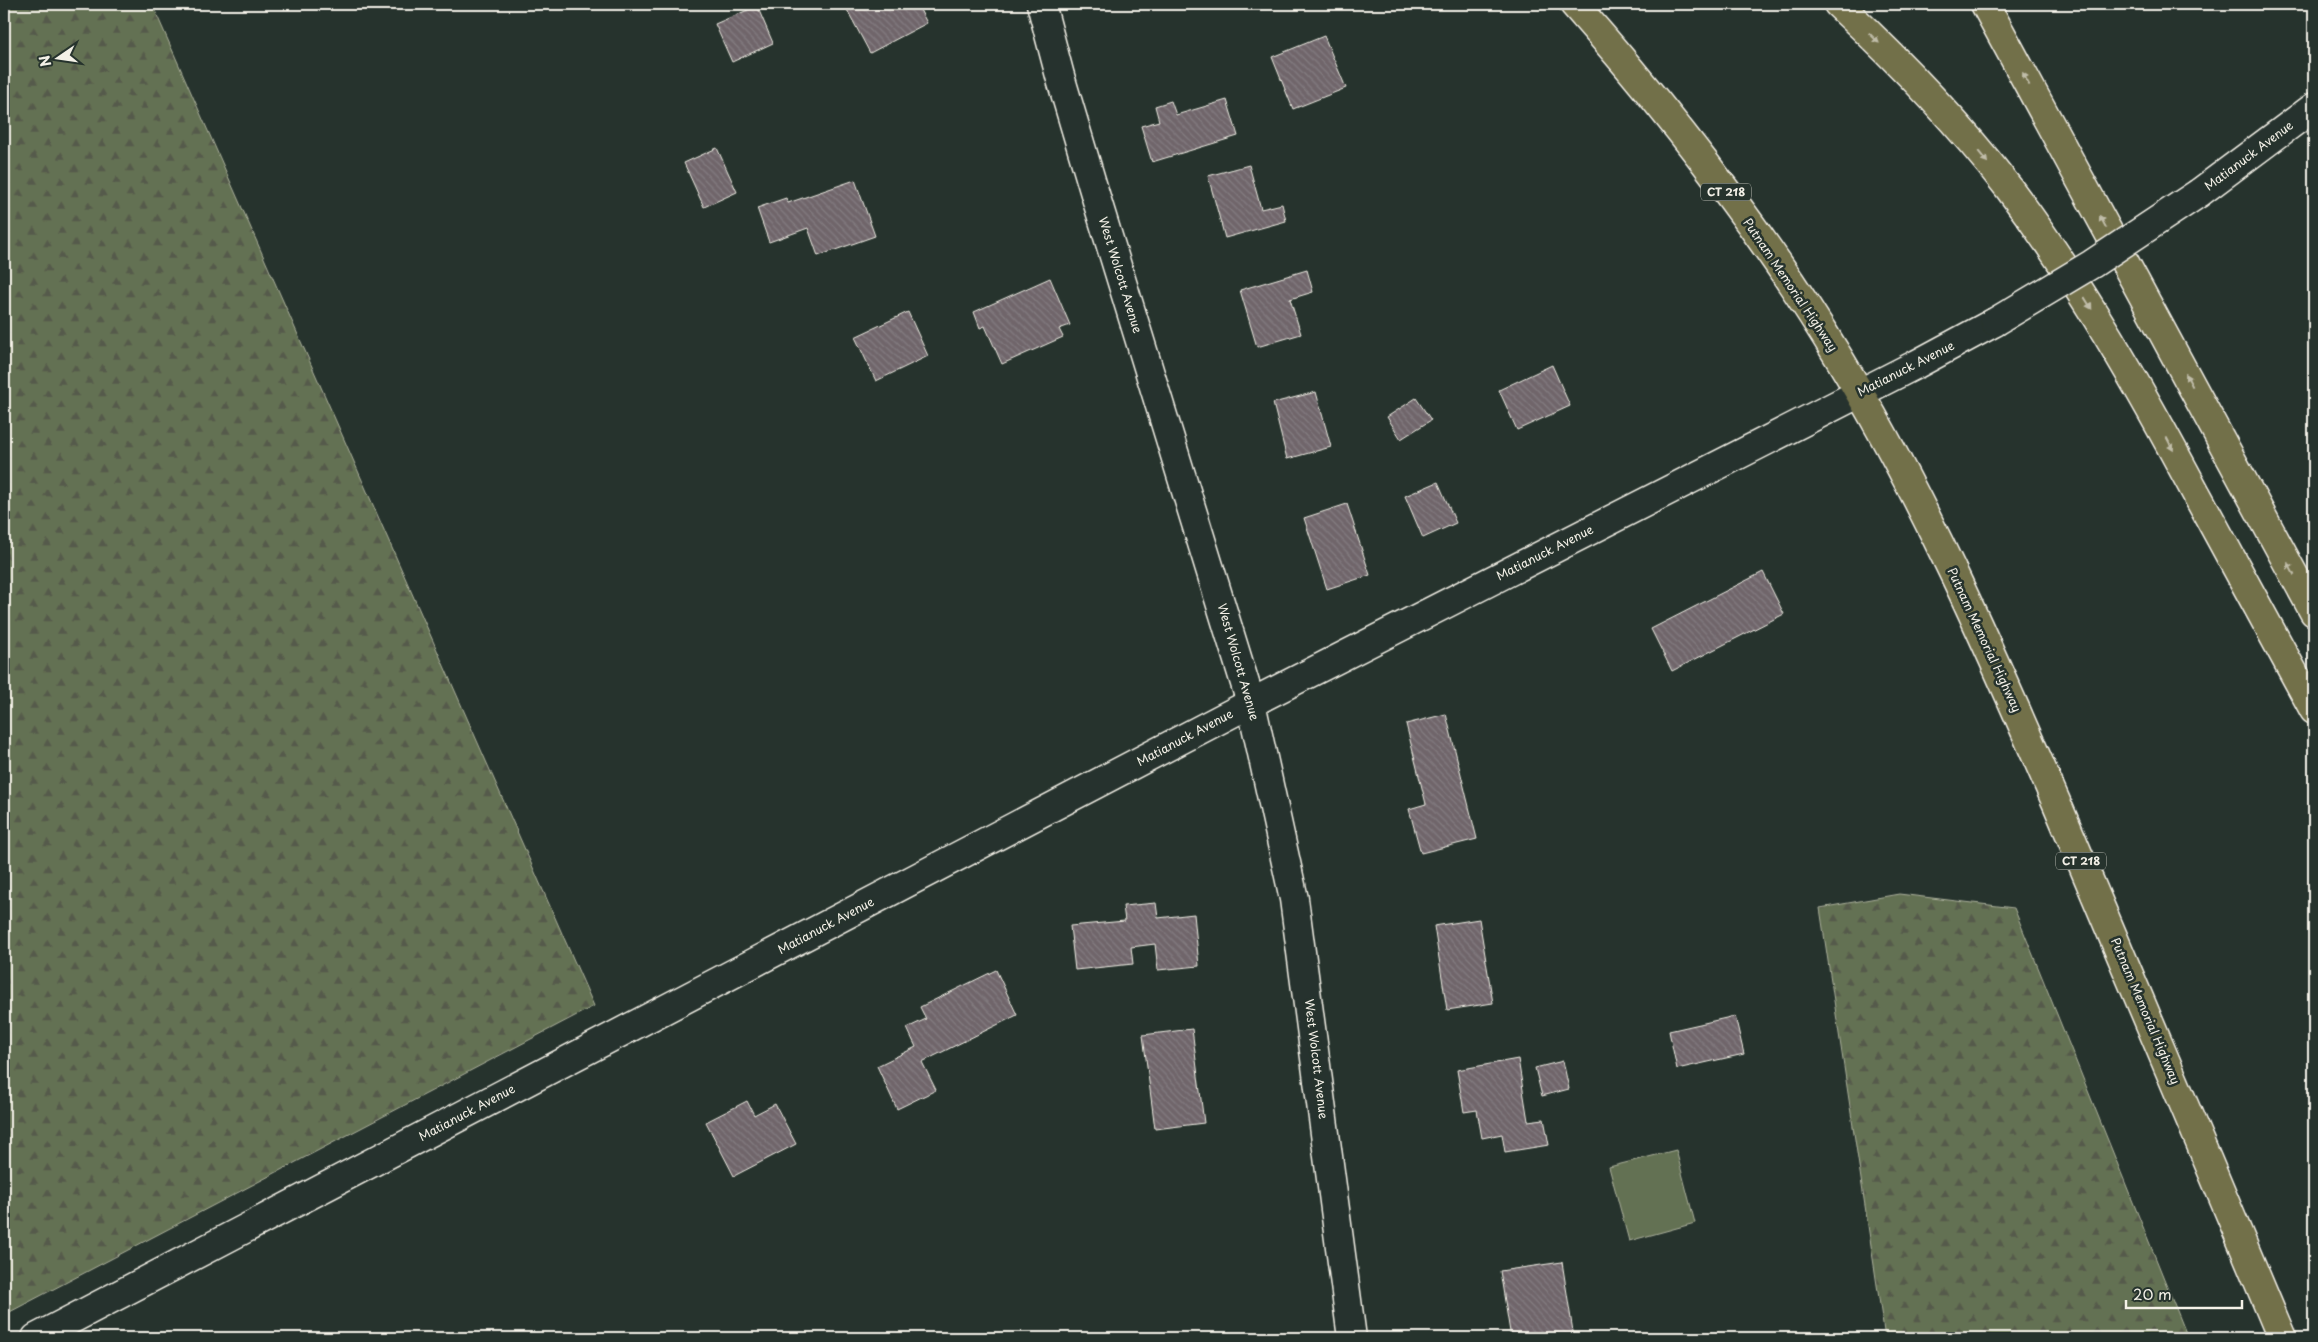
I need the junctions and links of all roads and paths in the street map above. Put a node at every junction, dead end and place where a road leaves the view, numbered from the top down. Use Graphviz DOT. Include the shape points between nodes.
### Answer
graph roads {
  1 [pos="1041,4"];
  2 [pos="1574,4"];
  3 [pos="1838,4"];
  4 [pos="1985,4"];
  5 [pos="2314,107"];
  6 [pos="1860,393"];
  7 [pos="2314,612"];
  8 [pos="1252,703"];
  9 [pos="2314,710"];
  10 [pos="36,1338"];
  11 [pos="1352,1338"];
  12 [pos="2282,1338"];
  1 -- 8 [label="street, West Wolcott Avenue" via="1098,204"];
  2 -- 6 [label="main road, Putnam Memorial Highway / CT 218" via="1619,55 1726,191 1779,266"];
  3 -- 9 [label="main road, one-way" via="1965,135 2007,186 2068,272 2144,395"];
  7 -- 4 [label="main road, one-way"];
  5 -- 6 [label="street, Matianuck Avenue, bridge" via="2199,193 2092,264 1995,322"];
  6 -- 8 [label="street, Matianuck Avenue"];
  6 -- 12 [label="main road, Putnam Memorial Highway / CT 218" via="1935,534 2022,722"];
  8 -- 10 [label="street, Matianuck Avenue"];
  8 -- 11 [label="street, West Wolcott Avenue" via="1294,899"];
}
